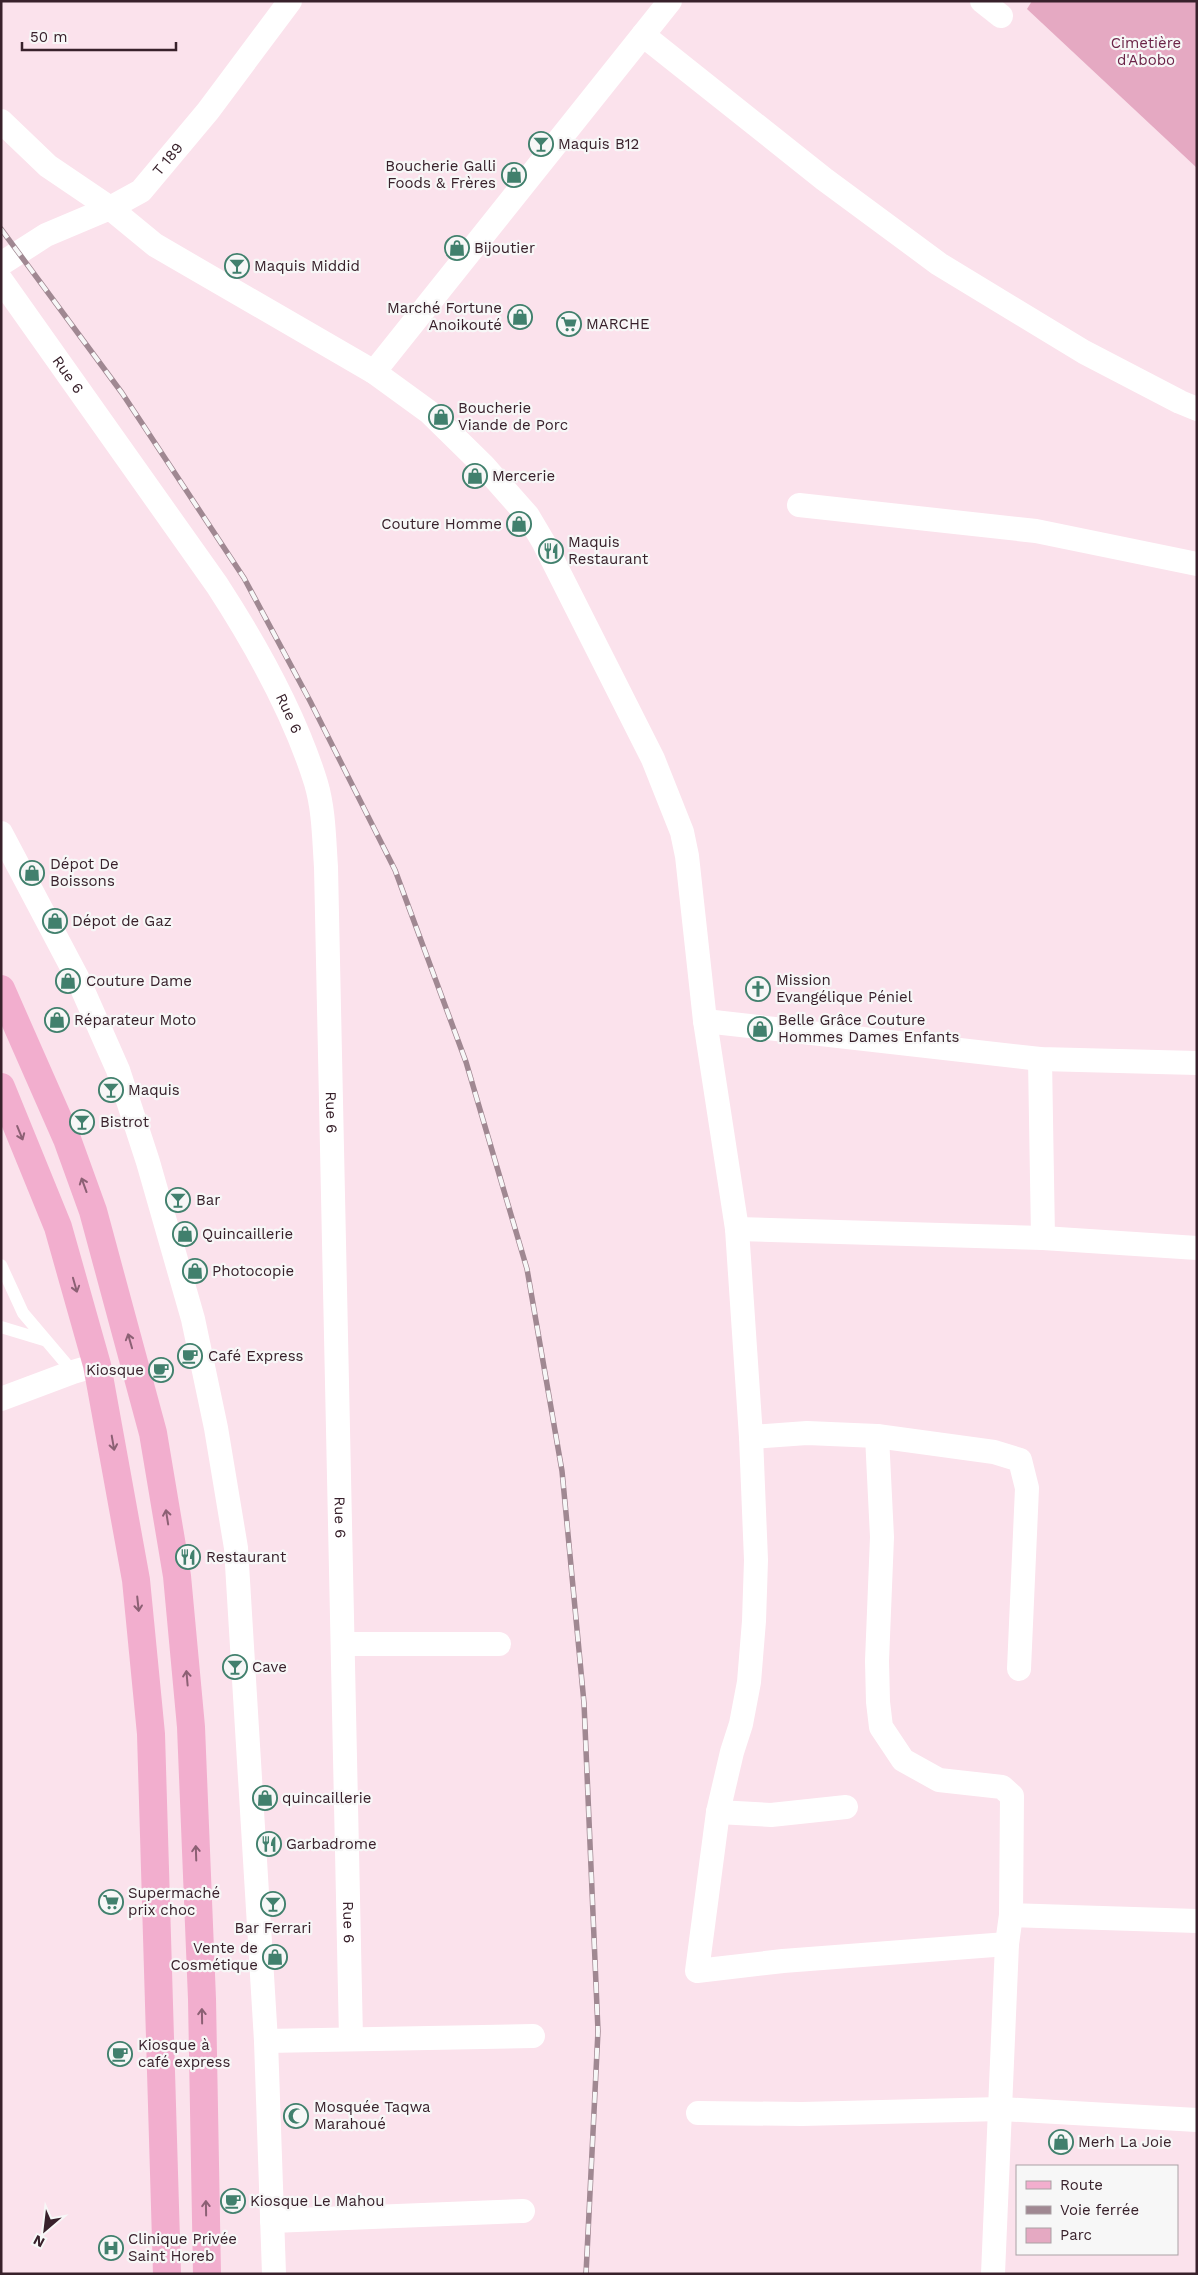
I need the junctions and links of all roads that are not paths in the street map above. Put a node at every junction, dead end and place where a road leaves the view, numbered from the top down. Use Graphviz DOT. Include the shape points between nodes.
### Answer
graph roads {
  1 [pos="290,1"];
  2 [pos="670,1"];
  3 [pos="982,1"];
  4 [pos="1000,16"];
  5 [pos="644,35"];
  6 [pos="1,121"];
  7 [pos="110,208"];
  8 [pos="1,264"];
  9 [pos="1,280"];
  10 [pos="374,372"];
  11 [pos="1197,409"];
  12 [pos="799,504"];
  13 [pos="1197,564"];
  14 [pos="1,833"];
  15 [pos="1,990"];
  16 [pos="706,1021"];
  17 [pos="1040,1059"];
  18 [pos="1197,1063"];
  19 [pos="1,1088"];
  20 [pos="737,1229"];
  21 [pos="1043,1238"];
  22 [pos="1197,1248"];
  23 [pos="1,1265"];
  24 [pos="1,1327"];
  25 [pos="45,1340"];
  26 [pos="85,1369"];
  27 [pos="1,1399"];
  28 [pos="877,1436"];
  29 [pos="751,1437"];
  30 [pos="344,1644"];
  31 [pos="499,1644"];
  32 [pos="1019,1669"];
  33 [pos="846,1807"];
  34 [pos="718,1812"];
  35 [pos="1010,1915"];
  36 [pos="1197,1921"];
  37 [pos="1007,1944"];
  38 [pos="533,2036"];
  39 [pos="352,2039"];
  40 [pos="266,2042"];
  41 [pos="1001,2109"];
  42 [pos="698,2113"];
  43 [pos="1197,2120"];
  44 [pos="523,2211"];
  45 [pos="272,2220"];
  46 [pos="167,2274"];
  47 [pos="207,2274"];
  48 [pos="274,2274"];
  49 [pos="994,2274"];
  1 -- 7 [label="street, T 189" via="170,158 141,191"];
  2 -- 5 [label="street"];
  3 -- 4 [label="street"];
  5 -- 10 [label="street"];
  5 -- 11 [label="street" via="824,179 939,264 1084,352"];
  6 -- 7 [label="street" via="48,166"];
  7 -- 8 [label="street, T 189" via="46,235"];
  7 -- 10 [label="street" via="155,245"];
  9 -- 30 [label="street, Rue 6" via="248,634 302,746 316,785 326,867"];
  10 -- 16 [label="street" via="429,412 483,465 528,516 544,543 654,759 682,832"];
  12 -- 13 [label="street" via="1036,531"];
  14 -- 40 [label="street" via="77,977 118,1070 195,1328 236,1548"];
  47 -- 15 [label="main road, one-way" via="202,1999 191,1727 177,1576 153,1433 93,1211 67,1139"];
  16 -- 17 [label="street"];
  16 -- 20 [label="street"];
  17 -- 18 [label="street"];
  17 -- 21 [label="street"];
  19 -- 26 [label="main road, one-way" via="58,1227"];
  20 -- 21 [label="street"];
  20 -- 29 [label="street"];
  21 -- 22 [label="street"];
  23 -- 25 [label="lane" via="23,1313"];
  24 -- 25 [label="lane"];
  25 -- 26 [label="lane"];
  26 -- 27 [label="street"];
  26 -- 46 [label="main road, one-way" via="136,1580 151,1734"];
  28 -- 29 [label="street" via="807,1433"];
  28 -- 32 [label="street" via="994,1452 1020,1460 1027,1488"];
  28 -- 35 [label="street" via="882,1537 877,1661 881,1727 904,1760 939,1780 1002,1787 1012,1796"];
  29 -- 34 [label="street" via="756,1560 753,1630 741,1724"];
  30 -- 31 [label="street"];
  30 -- 39 [label="street, Rue 6"];
  33 -- 34 [label="street" via="771,1815"];
  34 -- 37 [label="street" via="697,1971"];
  35 -- 36 [label="street"];
  35 -- 37 [label="street"];
  37 -- 41 [label="street"];
  38 -- 39 [label="street"];
  39 -- 40 [label="street"];
  40 -- 45 [label="street"];
  41 -- 42 [label="street"];
  41 -- 43 [label="street"];
  41 -- 49 [label="street"];
  44 -- 45 [label="street"];
  45 -- 48 [label="street"];
}
